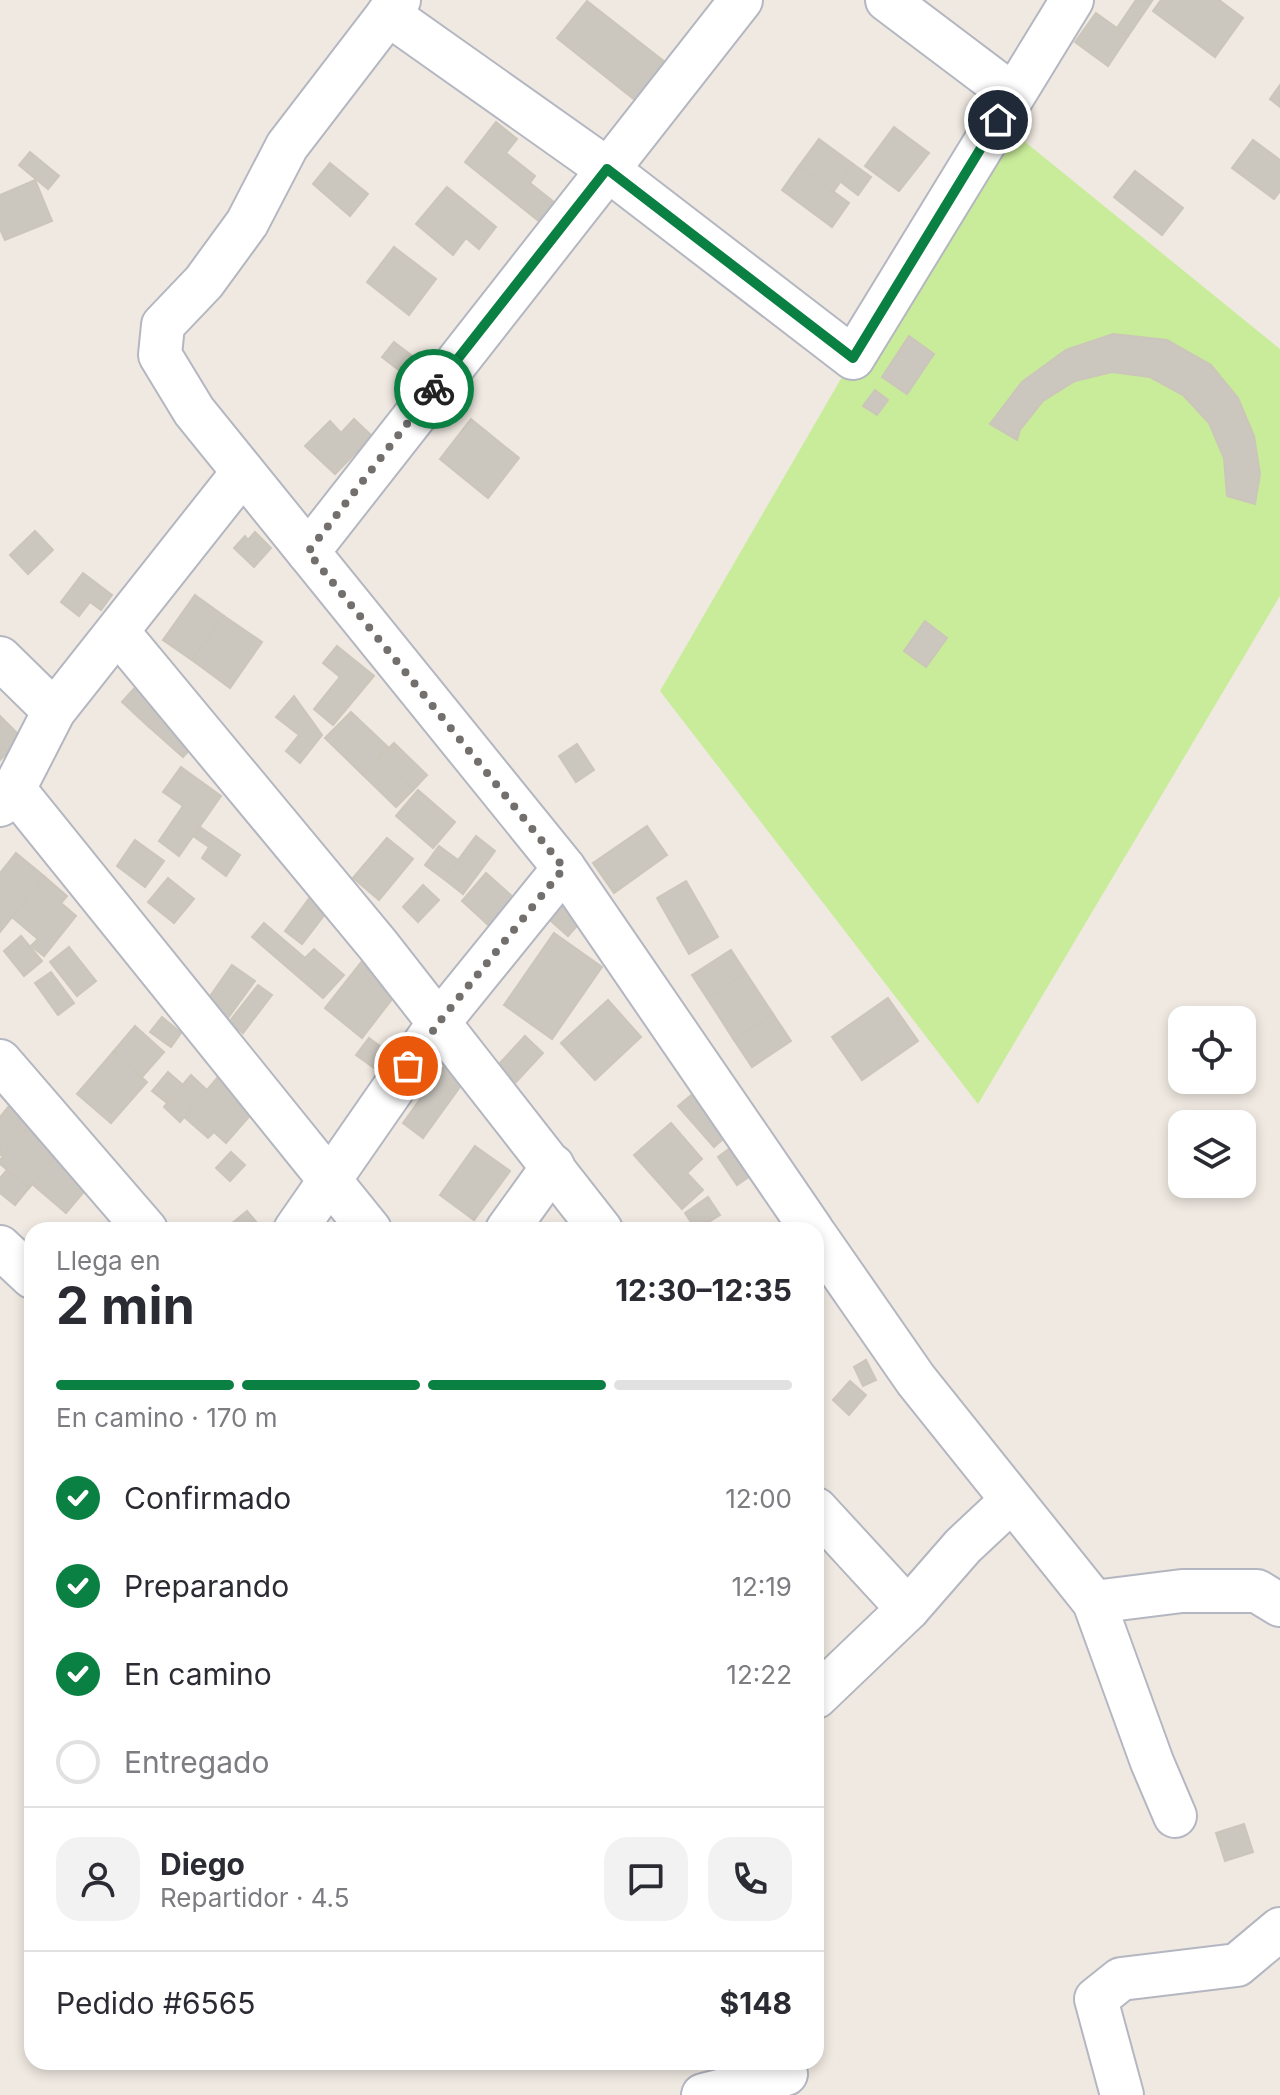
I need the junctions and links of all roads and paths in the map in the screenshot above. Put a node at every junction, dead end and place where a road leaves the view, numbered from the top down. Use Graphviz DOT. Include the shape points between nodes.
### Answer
graph roads {
  1 [pos="741,0"];
  2 [pos="887,0"];
  3 [pos="1072,0"];
  4 [pos="394,7"];
  5 [pos="1013,95"];
  6 [pos="607,169"];
  7 [pos="243,472"];
  8 [pos="308,552"];
  9 [pos="118,632"];
  10 [pos="0,658"];
  11 [pos="54,711"];
  12 [pos="7,797"];
  13 [pos="564,868"];
  14 [pos="440,1021"];
  15 [pos="0,1061"];
  16 [pos="553,1166"];
  17 [pos="329,1178"];
  18 [pos="139,1222"];
  19 [pos="300,1222"];
  20 [pos="364,1222"];
  21 [pos="513,1222"];
  22 [pos="595,1222"];
  23 [pos="807,1222"];
  24 [pos="0,1247"];
  25 [pos="824,1248"];
  26 [pos="24,1270"];
  27 [pos="1011,1501"];
  28 [pos="824,1518"];
  29 [pos="1094,1602"];
  30 [pos="1280,1605"];
  31 [pos="908,1609"];
  32 [pos="824,1689"];
  33 [pos="1175,1816"];
  34 [pos="1280,1929"];
  35 [pos="785,2070"];
  36 [pos="703,2095"];
  37 [pos="1122,2095"];
  1 -- 6 [label="street"];
  2 -- 5 [label="street"];
  3 -- 5 [label="street"];
  4 -- 6 [label="street"];
  4 -- 7 [label="street" via="287,146 247,223 204,282 163,325 160,355 194,411"];
  5 -- 6 [label="street" via="853,358"];
  6 -- 8 [label="street"];
  7 -- 8 [label="street"];
  7 -- 9 [label="street"];
  8 -- 13 [label="street"];
  9 -- 11 [label="street"];
  9 -- 14 [label="street"];
  10 -- 11 [label="street"];
  11 -- 12 [label="street"];
  12 -- 17 [label="street"];
  13 -- 14 [label="street"];
  13 -- 23 [label="street"];
  14 -- 16 [label="street"];
  14 -- 17 [label="street"];
  15 -- 18 [label="street"];
  16 -- 21 [label="street"];
  16 -- 22 [label="street"];
  17 -- 19 [label="street"];
  17 -- 20 [label="street"];
  24 -- 26 [label="street"];
  25 -- 27 [label="street" via="916,1380"];
  27 -- 29 [label="street"];
  27 -- 31 [label="street"];
  28 -- 31 [label="street"];
  29 -- 30 [label="street" via="1182,1591 1257,1591"];
  29 -- 33 [label="street"];
  31 -- 32 [label="street"];
  34 -- 37 [label="street" via="1237,1965 1121,1979 1096,1999"];
  35 -- 36 [label="street" via="786,2074"];
}
